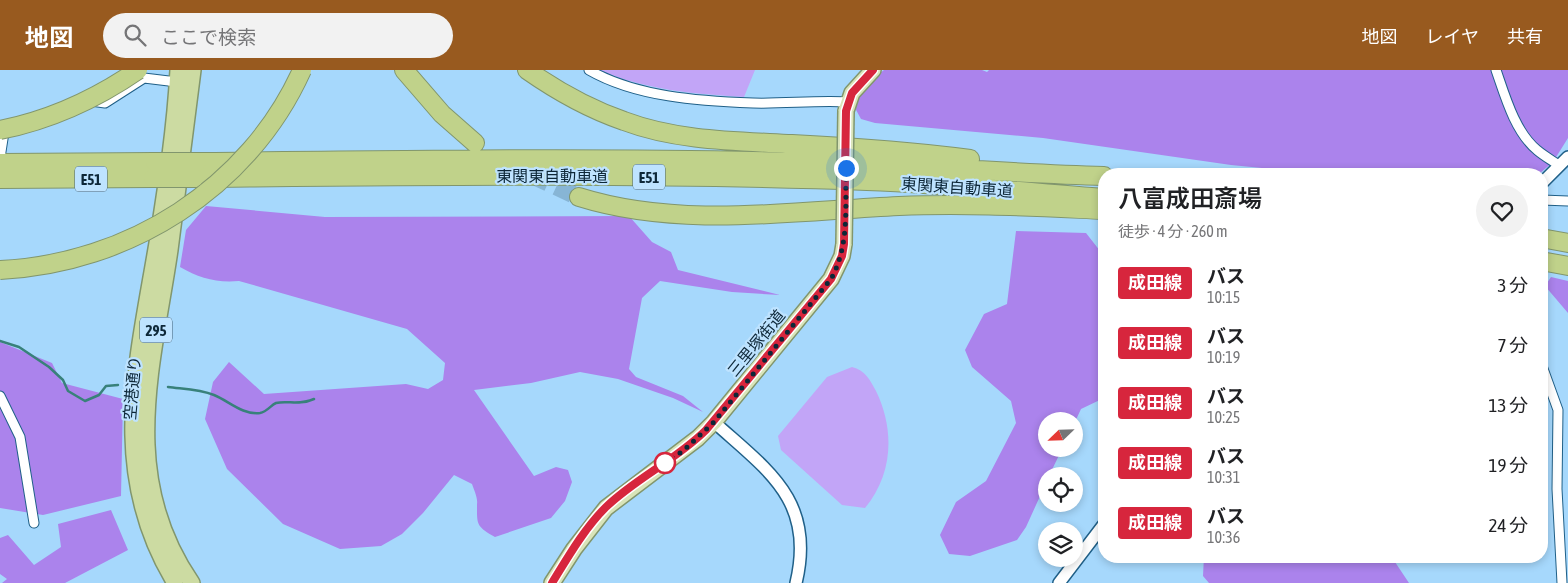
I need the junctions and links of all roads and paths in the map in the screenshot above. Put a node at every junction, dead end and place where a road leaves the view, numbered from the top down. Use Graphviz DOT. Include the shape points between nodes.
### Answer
graph roads {
  1 [pos="138,70"];
  2 [pos="193,70"];
  3 [pos="302,70"];
  4 [pos="404,70"];
  5 [pos="527,70"];
  6 [pos="589,70"];
  7 [pos="873,70"];
  8 [pos="1496,70"];
  9 [pos="178,76"];
  10 [pos="847,107"];
  11 [pos="2,125"];
  12 [pos="475,143"];
  13 [pos="1568,157"];
  14 [pos="0,158"];
  15 [pos="0,163"];
  16 [pos="1560,166"];
  17 [pos="154,170"];
  18 [pos="196,170"];
  19 [pos="1098,175"];
  20 [pos="1098,176"];
  21 [pos="1548,177"];
  22 [pos="0,179"];
  23 [pos="579,197"];
  24 [pos="1098,198"];
  25 [pos="1548,201"];
  26 [pos="1568,201"];
  27 [pos="1098,210"];
  28 [pos="1548,239"];
  29 [pos="1568,243"];
  30 [pos="1548,262"];
  31 [pos="1568,266"];
  32 [pos="0,270"];
  33 [pos="1548,382"];
  34 [pos="0,396"];
  35 [pos="714,422"];
  36 [pos="34,523"];
  37 [pos="1098,532"];
  38 [pos="176,583"];
  39 [pos="192,583"];
  40 [pos="552,583"];
  41 [pos="796,583"];
  42 [pos="1060,583"];
  43 [pos="1562,583"];
  1 -- 11 [label="highway, bridge" via="69,109 30,124"];
  2 -- 39 [label="highway, 空港通り / 295" via="170,251 148,384 146,448 159,516 179,563"];
  3 -- 32 [label="highway, bridge" via="275,118 247,154 188,207 122,244 79,259"];
  4 -- 12 [label="highway" via="442,114"];
  5 -- 19 [label="highway" via="573,100 625,122 670,133 736,141 899,150"];
  6 -- 10 [label="street" via="642,90 686,98"];
  7 -- 10 [label="main road" via="856,88"];
  8 -- 16 [label="street" via="1523,133 1536,150"];
  9 -- 11 [label="street" via="144,78 105,103 78,98"];
  9 -- 38 [label="highway, 空港通り / 295" via="165,185 136,367 131,442 139,497 157,547"];
  10 -- 35 [label="main road, 三里塚街道, bridge" via="842,256 831,279"];
  11 -- 14 [label="street"];
  13 -- 16 [label="street"];
  15 -- 17 [label="highway, 東関東自動車道 / E51"];
  16 -- 21 [label="street"];
  17 -- 18 [label="highway, 東関東自動車道 / E51, bridge"];
  17 -- 22 [label="highway, 東関東自動車道 / E51"];
  18 -- 20 [label="highway, 東関東自動車道 / E51" via="452,158 873,164"];
  18 -- 24 [label="highway, 東関東自動車道 / E51" via="733,177 940,185"];
  23 -- 27 [label="highway" via="640,211 700,215 902,206"];
  25 -- 26 [label="street"];
  28 -- 29 [label="highway"];
  30 -- 31 [label="highway"];
  33 -- 43 [label="street" via="1558,410 1557,489"];
  34 -- 36 [label="street" via="20,437"];
  35 -- 40 [label="main road, 三里塚街道" via="683,451 606,508"];
  35 -- 41 [label="street" via="772,474 788,499 799,531 800,568"];
  37 -- 42 [label="street"];
}
